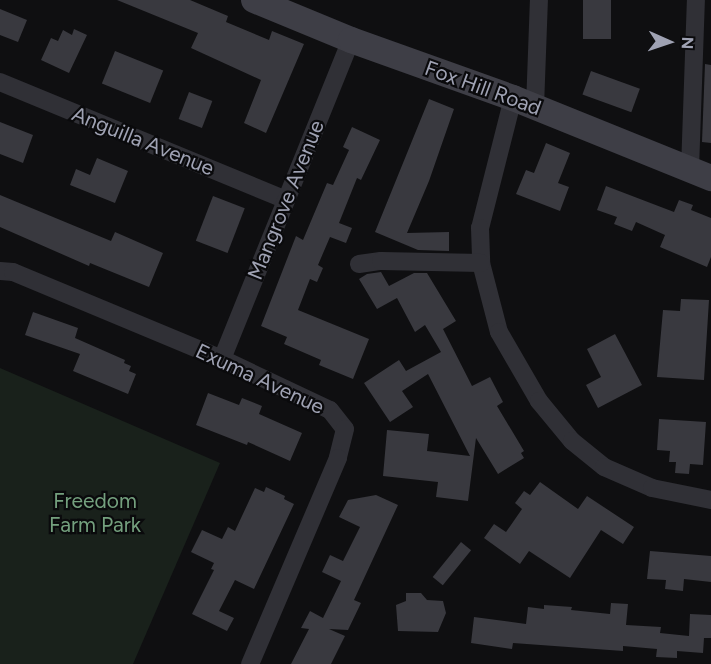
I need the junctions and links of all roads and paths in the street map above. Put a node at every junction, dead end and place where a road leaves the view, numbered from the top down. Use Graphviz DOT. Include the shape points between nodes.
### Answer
graph roads {
  1 [pos="254,0"];
  2 [pos="539,0"];
  3 [pos="696,0"];
  4 [pos="351,40"];
  5 [pos="0,82"];
  6 [pos="524,103"];
  7 [pos="701,173"];
  8 [pos="286,200"];
  9 [pos="481,263"];
  10 [pos="359,264"];
  11 [pos="0,271"];
  12 [pos="222,359"];
  13 [pos="711,500"];
  14 [pos="250,664"];
  1 -- 4 [label="main road, Fox Hill Road"];
  2 -- 6 [label="street"];
  3 -- 7 [label="street"];
  4 -- 6 [label="main road, Fox Hill Road"];
  4 -- 8 [label="street, Mangrove Avenue"];
  5 -- 8 [label="street, Anguilla Avenue"];
  6 -- 7 [label="main road, Fox Hill Road"];
  6 -- 9 [label="street" via="480,228"];
  8 -- 12 [label="street, Mangrove Avenue"];
  9 -- 10 [label="street"];
  9 -- 13 [label="street" via="499,332 539,400 572,441 604,467 652,488"];
  11 -- 12 [label="street, Exuma Avenue" via="13,272"];
  12 -- 14 [label="street, Exuma Avenue" via="330,410 345,429 338,458"];
}
